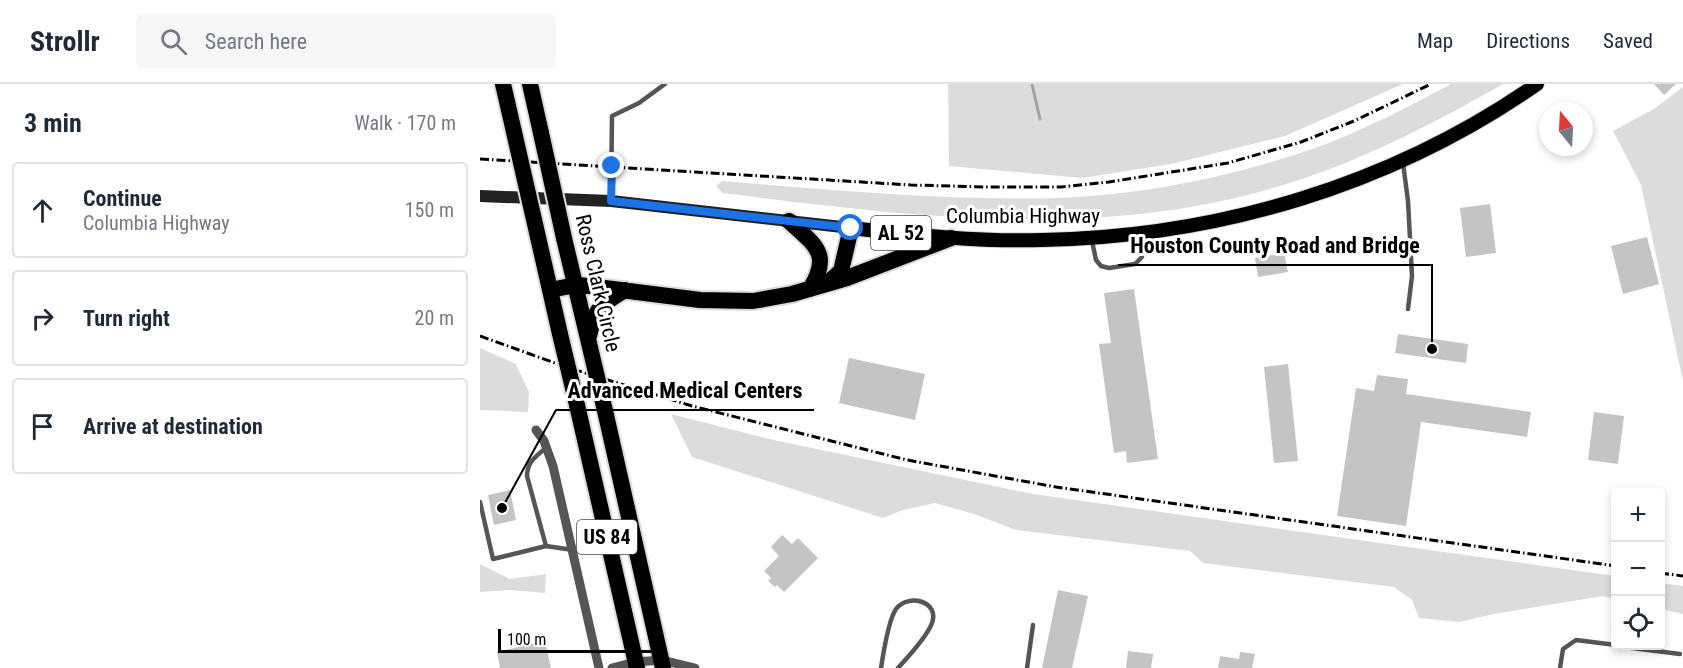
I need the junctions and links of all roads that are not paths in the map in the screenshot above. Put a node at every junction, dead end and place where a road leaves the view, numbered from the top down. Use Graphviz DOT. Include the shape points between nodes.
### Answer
graph roads {
  1 [pos="503,84"];
  2 [pos="530,84"];
  3 [pos="665,84"];
  4 [pos="1537,84"];
  5 [pos="1402,160"];
  6 [pos="480,196"];
  7 [pos="611,201"];
  8 [pos="789,221"];
  9 [pos="851,228"];
  10 [pos="1139,234"];
  11 [pos="951,238"];
  12 [pos="1092,238"];
  13 [pos="576,285"];
  14 [pos="818,286"];
  15 [pos="550,290"];
  16 [pos="625,290"];
  17 [pos="1408,309"];
  18 [pos="589,341"];
  19 [pos="536,430"];
  20 [pos="547,447"];
  21 [pos="480,502"];
  22 [pos="546,546"];
  23 [pos="573,550"];
  24 [pos="1033,625"];
  25 [pos="1611,644"];
  26 [pos="1652,650"];
  27 [pos="1680,654"];
  28 [pos="662,664"];
  29 [pos="636,665"];
  30 [pos="599,668"];
  31 [pos="612,668"];
  32 [pos="695,668"];
  33 [pos="881,668"];
  34 [pos="898,668"];
  35 [pos="1027,668"];
  36 [pos="1560,668"];
  1 -- 15 [label="highway, US 84, bridge"];
  2 -- 13 [label="highway, Ross Clark Circle / US 84, bridge"];
  3 -- 7 [label="lane" via="612,116"];
  4 -- 5 [label="main road, Columbia Highway / AL 52" via="1482,119"];
  5 -- 10 [label="main road, Columbia Highway / AL 52" via="1327,191 1266,210"];
  5 -- 17 [label="lane" via="1412,276"];
  6 -- 7 [label="main road, Columbia Highway / AL 52"];
  7 -- 8 [label="main road, Columbia Highway / AL 52"];
  8 -- 9 [label="main road, Columbia Highway / AL 52"];
  8 -- 14 [label="highway" via="820,255"];
  9 -- 11 [label="main road, Columbia Highway / AL 52"];
  9 -- 14 [label="highway" via="841,271"];
  10 -- 12 [label="main road, Columbia Highway / AL 52"];
  10 -- 12 [label="lane" via="1142,257 1135,264 1109,268 1096,260"];
  11 -- 12 [label="main road, Columbia Highway / AL 52"];
  11 -- 14 [label="highway"];
  13 -- 15 [label="highway"];
  13 -- 16 [label="highway"];
  13 -- 18 [label="highway, Ross Clark Circle / US 84"];
  14 -- 16 [label="highway" via="773,298 728,302"];
  15 -- 29 [label="highway, US 84, bridge"];
  16 -- 18 [label="highway" via="596,310"];
  18 -- 28 [label="highway, Ross Clark Circle / US 84, bridge"];
  19 -- 20 [label="street"];
  20 -- 22 [label="lane" via="527,468"];
  20 -- 23 [label="street"];
  21 -- 22 [label="lane" via="493,559"];
  22 -- 23 [label="lane"];
  23 -- 30 [label="street"];
  24 -- 35 [label="lane"];
  25 -- 36 [label="lane" via="1576,640 1563,649"];
  26 -- 27 [label="lane"];
  28 -- 29 [label="street"];
  28 -- 32 [label="street"];
  29 -- 31 [label="street"];
  33 -- 34 [label="lane" via="895,610 903,603 921,601 933,611 933,623"];
}
